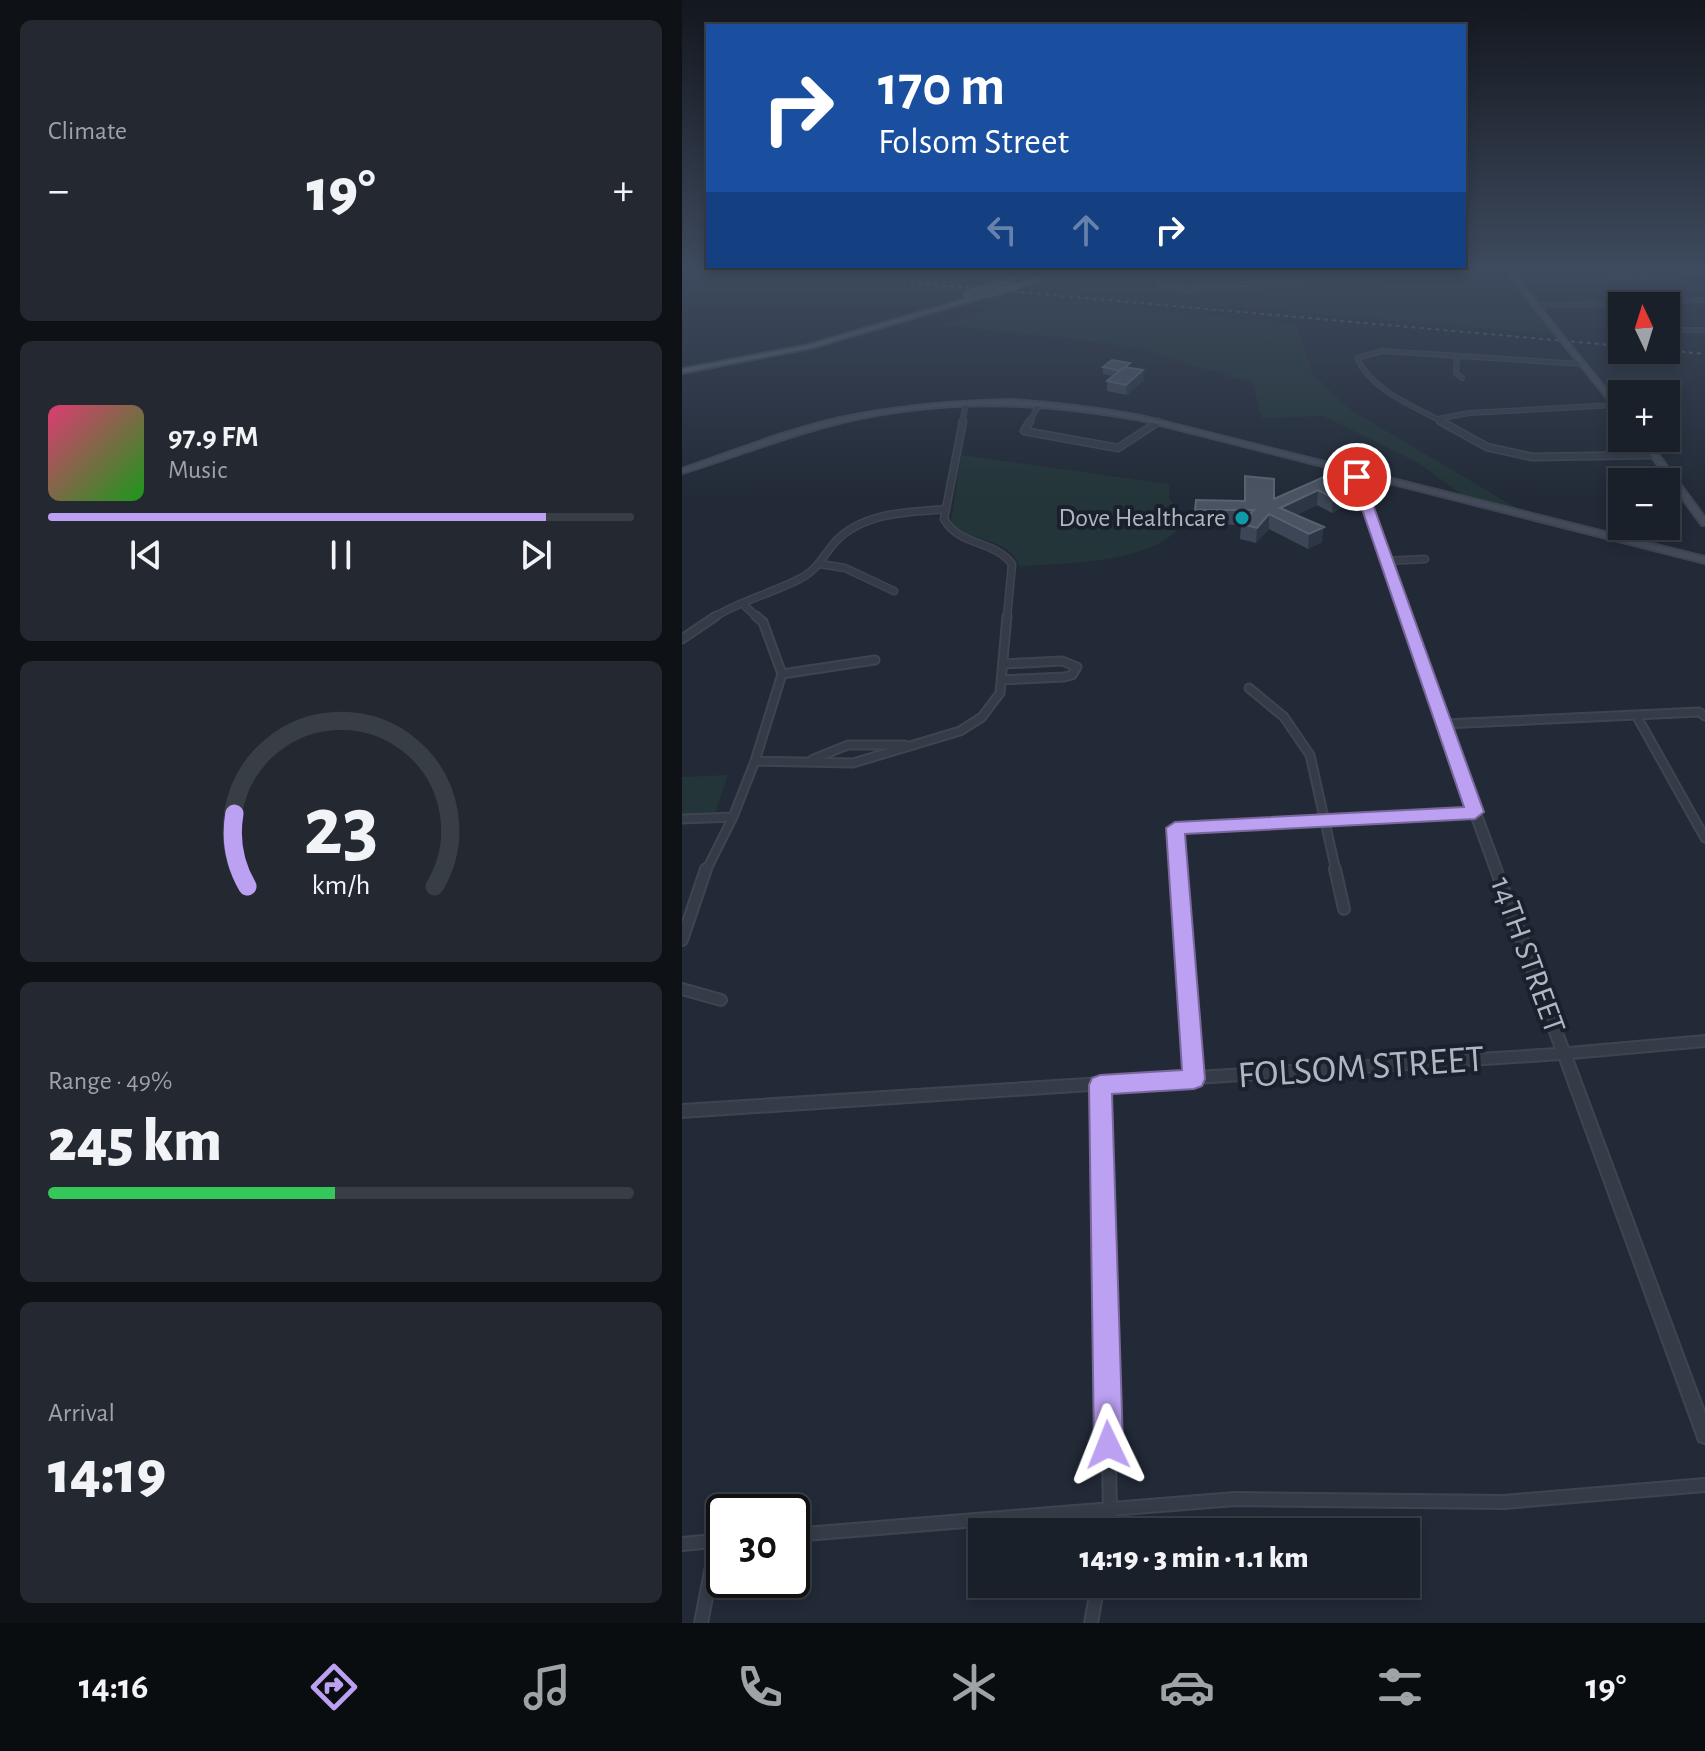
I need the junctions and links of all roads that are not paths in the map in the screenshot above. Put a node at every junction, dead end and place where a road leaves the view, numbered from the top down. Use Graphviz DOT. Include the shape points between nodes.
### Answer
graph roads {
  1 [pos="771,347"];
  2 [pos="810,347"];
  3 [pos="1569,347"];
  4 [pos="1457,357"];
  5 [pos="682,363"];
  6 [pos="1583,364"];
  7 [pos="682,371"];
  8 [pos="1462,378"];
  9 [pos="1608,395"];
  10 [pos="966,403"];
  11 [pos="1039,404"];
  12 [pos="1608,405"];
  13 [pos="1438,419"];
  14 [pos="1158,422"];
  15 [pos="1653,452"];
  16 [pos="1655,455"];
  17 [pos="682,471"];
  18 [pos="1361,473"];
  19 [pos="946,509"];
  20 [pos="1705,523"];
  21 [pos="1425,559"];
  22 [pos="1705,560"];
  23 [pos="1386,561"];
  24 [pos="820,564"];
  25 [pos="894,591"];
  26 [pos="743,604"];
  27 [pos="682,639"];
  28 [pos="875,660"];
  29 [pos="1004,664"];
  30 [pos="782,674"];
  31 [pos="1002,680"];
  32 [pos="1249,688"];
  33 [pos="1702,714"];
  34 [pos="1636,715"];
  35 [pos="1444,724"];
  36 [pos="905,745"];
  37 [pos="813,760"];
  38 [pos="755,761"];
  39 [pos="1475,812"];
  40 [pos="733,817"];
  41 [pos="682,819"];
  42 [pos="1325,820"];
  43 [pos="1705,838"];
  44 [pos="1344,909"];
  45 [pos="682,940"];
  46 [pos="682,989"];
  47 [pos="721,1000"];
  48 [pos="1705,1041"];
  49 [pos="1565,1054"];
  50 [pos="1194,1079"];
  51 [pos="1100,1085"];
  52 [pos="682,1111"];
  53 [pos="1705,1435"];
  54 [pos="1705,1485"];
  55 [pos="1110,1508"];
  56 [pos="1108,1518"];
  57 [pos="810,1533"];
  58 [pos="706,1542"];
  59 [pos="682,1544"];
  60 [pos="707,1598"];
  61 [pos="1095,1598"];
  62 [pos="701,1623"];
  63 [pos="1091,1623"];
  1 -- 5 [label="main road, bridge"];
  2 -- 7 [label="main road, bridge"];
  3 -- 6 [label="main road, bridge"];
  4 -- 6 [label="street"];
  4 -- 8 [label="street" via="1456,373"];
  4 -- 13 [label="street" via="1382,351 1357,358 1374,381"];
  6 -- 9 [label="main road"];
  10 -- 11 [label="main road"];
  10 -- 17 [label="main road" via="842,420"];
  10 -- 19 [label="street"];
  11 -- 14 [label="main road"];
  11 -- 14 [label="street" via="1024,431 1118,448"];
  12 -- 13 [label="street"];
  13 -- 16 [label="street" via="1487,447 1522,456"];
  14 -- 18 [label="main road"];
  15 -- 16 [label="main road"];
  16 -- 20 [label="main road"];
  18 -- 22 [label="main road"];
  18 -- 23 [label="street, 14TH STREET" via="1357,477"];
  19 -- 24 [label="street" via="892,513 863,524 837,540"];
  19 -- 29 [label="street" via="950,529 1011,561"];
  21 -- 23 [label="street"];
  23 -- 35 [label="street, 14TH STREET"];
  24 -- 25 [label="street" via="845,568"];
  24 -- 26 [label="street" via="795,582"];
  26 -- 27 [label="street"];
  26 -- 30 [label="street" via="763,622"];
  28 -- 30 [label="street"];
  29 -- 31 [label="street"];
  29 -- 31 [label="street" via="1062,661 1077,667 1064,677"];
  30 -- 38 [label="street"];
  31 -- 36 [label="street" via="995,704 982,717 960,731"];
  32 -- 42 [label="street" via="1286,716 1300,735"];
  33 -- 34 [label="street"];
  34 -- 35 [label="street"];
  34 -- 43 [label="street"];
  35 -- 39 [label="street, 14TH STREET"];
  36 -- 37 [label="street" via="848,745"];
  36 -- 37 [label="street" via="862,762"];
  37 -- 38 [label="street"];
  38 -- 40 [label="street"];
  39 -- 42 [label="street"];
  39 -- 49 [label="street, 14TH STREET"];
  40 -- 41 [label="street"];
  40 -- 45 [label="street" via="709,861"];
  42 -- 44 [label="street"];
  42 -- 50 [label="street" via="1175,828"];
  46 -- 47 [label="street"];
  48 -- 49 [label="street, FOLSOM STREET"];
  49 -- 50 [label="street, FOLSOM STREET"];
  49 -- 53 [label="street, 14TH STREET"];
  50 -- 51 [label="street, FOLSOM STREET"];
  51 -- 52 [label="street, FOLSOM STREET"];
  51 -- 55 [label="street"];
  54 -- 55 [label="street" via="1504,1502 1235,1499"];
  55 -- 56 [label="street"];
  55 -- 57 [label="street"];
  58 -- 59 [label="street"];
  60 -- 62 [label="street"];
  61 -- 63 [label="street"];
}
